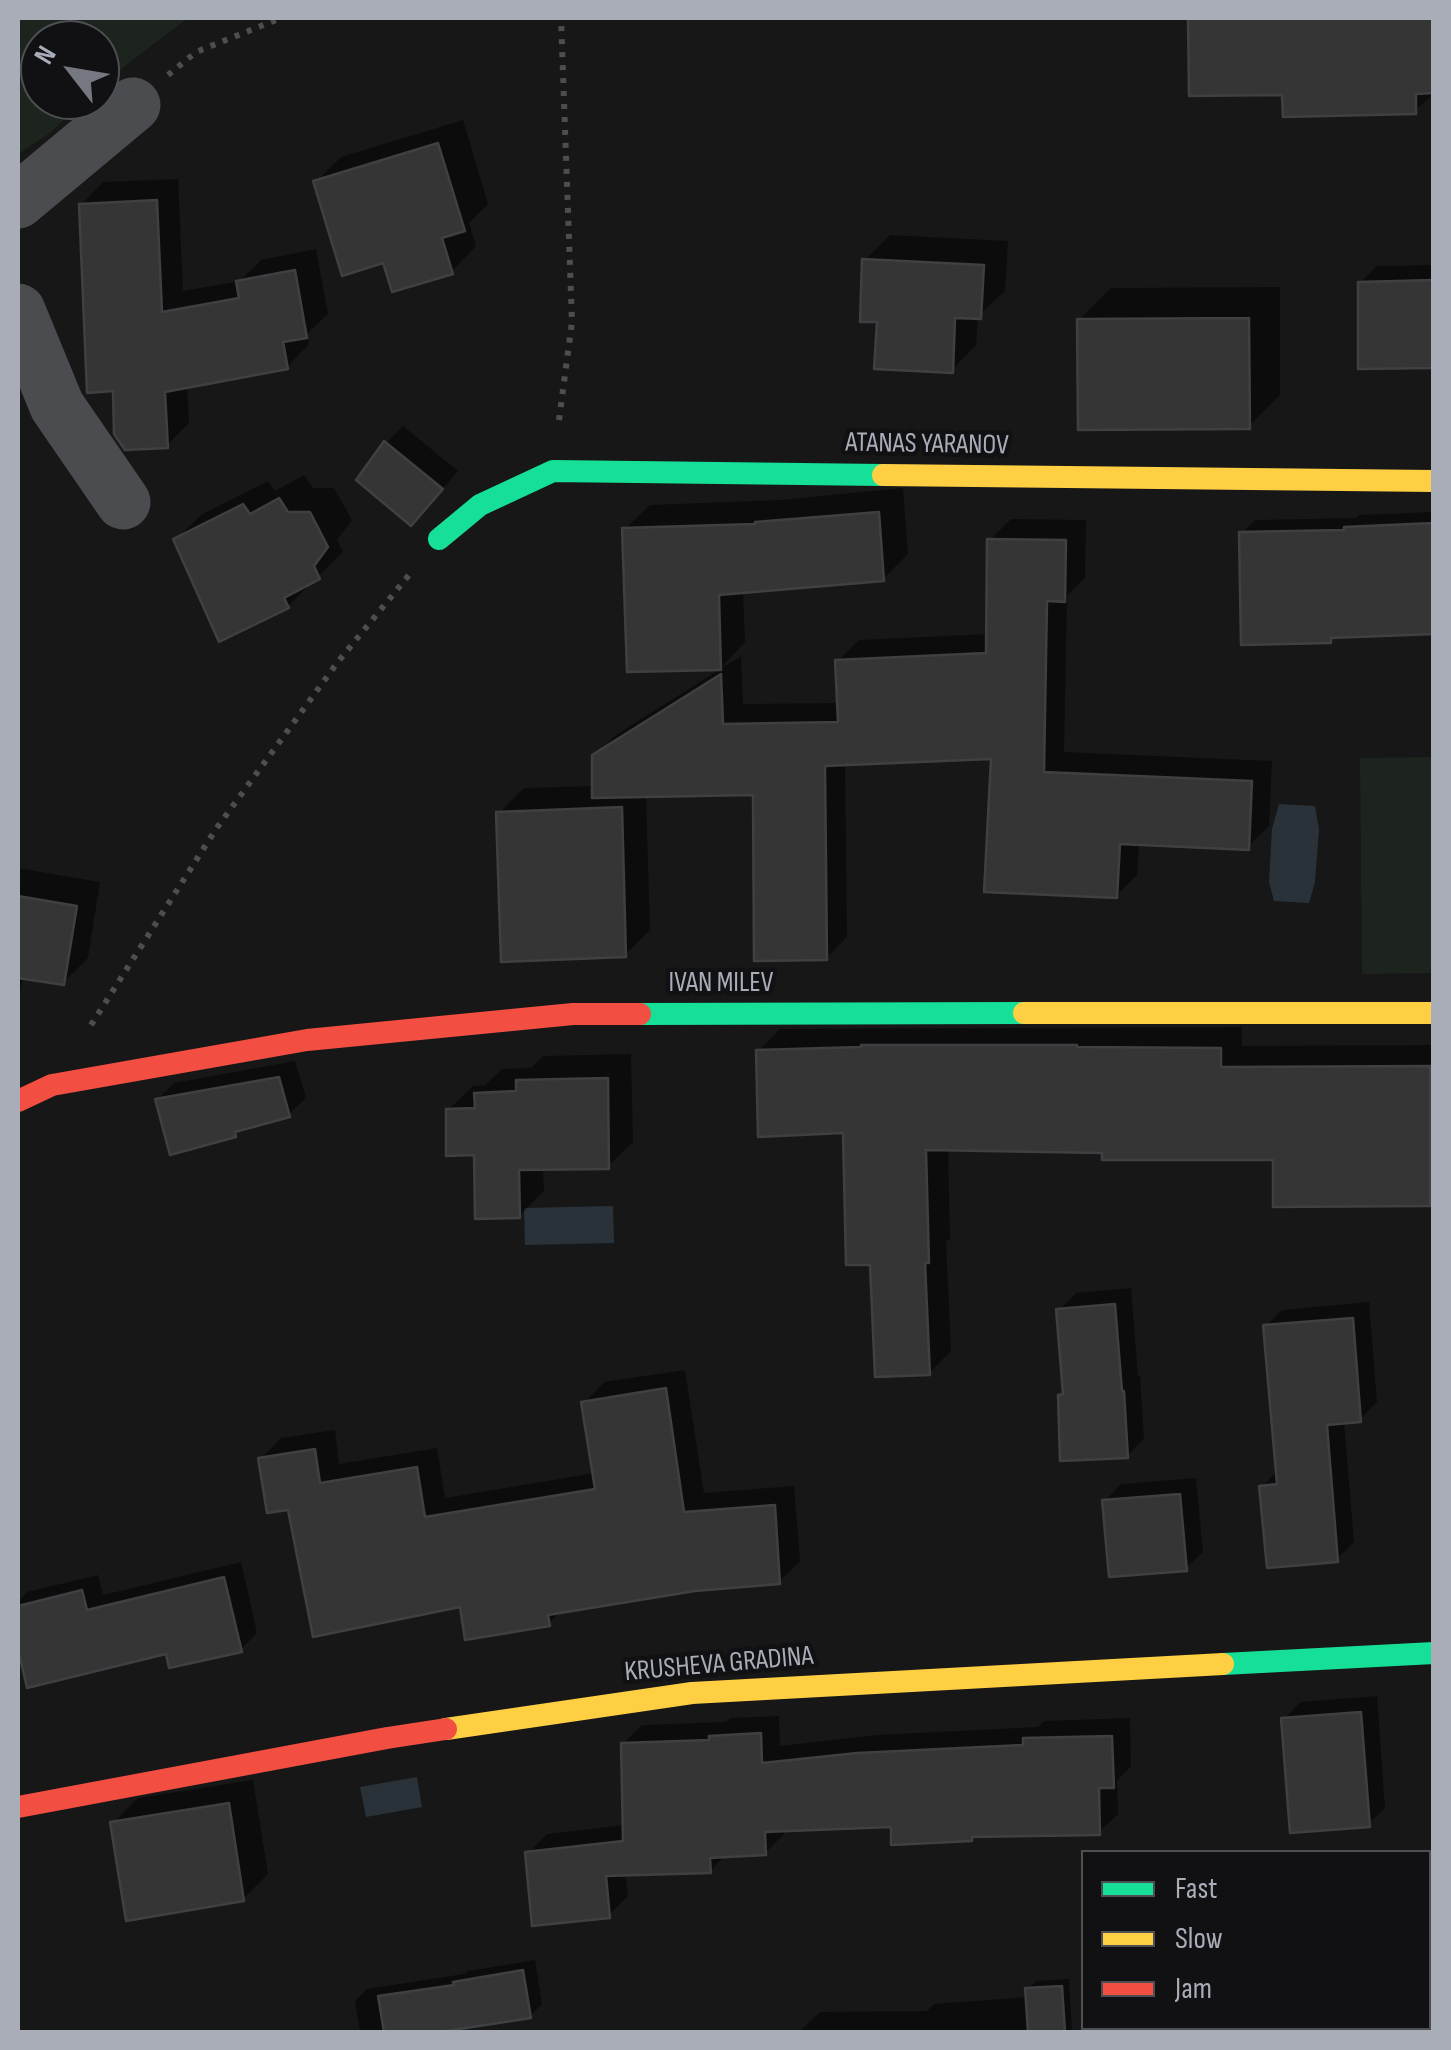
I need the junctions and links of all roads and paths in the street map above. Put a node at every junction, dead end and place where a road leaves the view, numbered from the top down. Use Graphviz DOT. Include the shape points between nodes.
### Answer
graph roads {
  1 [pos="281,18"];
  2 [pos="560,18"];
  3 [pos="133,105"];
  4 [pos="18,201"];
  5 [pos="18,311"];
  6 [pos="553,471"];
  7 [pos="1434,481"];
  8 [pos="123,502"];
  9 [pos="439,539"];
  10 [pos="1434,1013"];
  11 [pos="52,1085"];
  12 [pos="18,1101"];
  13 [pos="1434,1654"];
  14 [pos="18,1806"];
  1 -- 3 [label="path" via="196,52"];
  2 -- 6 [label="path" via="572,322"];
  3 -- 4 [label="street"];
  5 -- 8 [label="street" via="57,406"];
  6 -- 7 [label="street, ATANAS YARANOV"];
  6 -- 9 [label="street, ATANAS YARANOV" via="480,506"];
  9 -- 11 [label="path" via="336,662 216,829"];
  10 -- 11 [label="street, IVAN MILEV" via="573,1014 307,1040"];
  11 -- 12 [label="street, IVAN MILEV"];
  13 -- 14 [label="street, KRUSHEVA GRADINA" via="692,1693 387,1738"];
}
